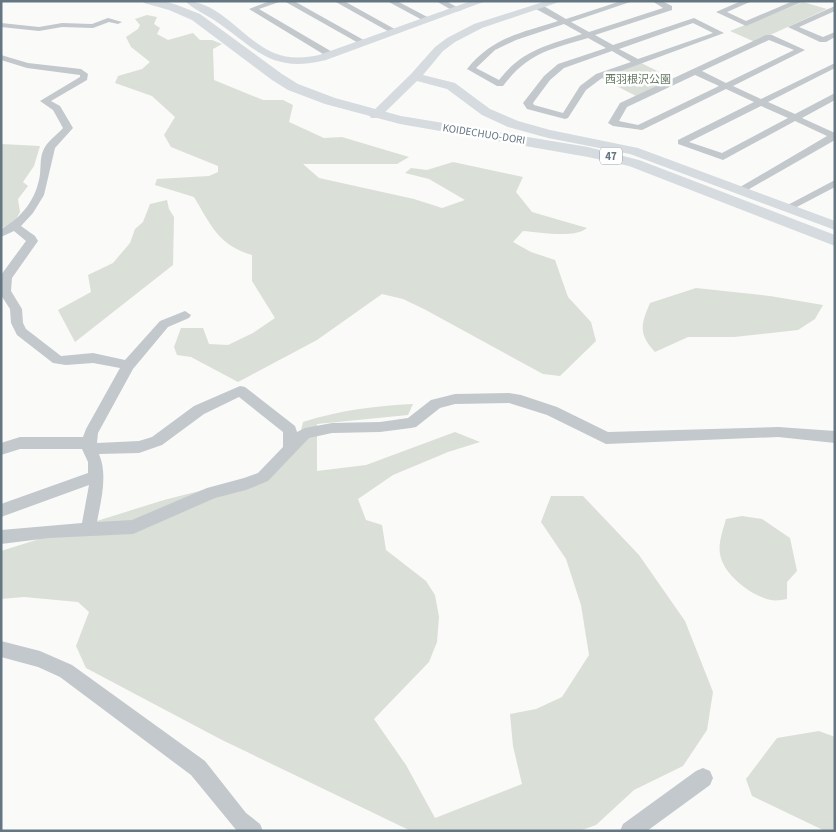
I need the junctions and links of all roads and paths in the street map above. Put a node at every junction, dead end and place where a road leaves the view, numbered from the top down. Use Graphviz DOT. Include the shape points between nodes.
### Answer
graph roads {
  1 [pos="148,1"];
  2 [pos="190,1"];
  3 [pos="246,1"];
  4 [pos="262,1"];
  5 [pos="278,1"];
  6 [pos="288,1"];
  7 [pos="338,1"];
  8 [pos="391,1"];
  9 [pos="440,1"];
  10 [pos="481,1"];
  11 [pos="629,1"];
  12 [pos="656,1"];
  13 [pos="748,1"];
  14 [pos="800,1"];
  15 [pos="546,3"];
  16 [pos="835,8"];
  17 [pos="458,10"];
  18 [pos="429,20"];
  19 [pos="565,21"];
  20 [pos="118,22"];
  21 [pos="4,25"];
  22 [pos="396,32"];
  23 [pos="588,34"];
  24 [pos="835,34"];
  25 [pos="1,37"];
  26 [pos="365,43"];
  27 [pos="612,48"];
  28 [pos="331,55"];
  29 [pos="1,57"];
  30 [pos="637,62"];
  31 [pos="835,65"];
  32 [pos="696,72"];
  33 [pos="415,77"];
  34 [pos="727,86"];
  35 [pos="835,96"];
  36 [pos="760,102"];
  37 [pos="376,115"];
  38 [pos="794,118"];
  39 [pos="834,136"];
  40 [pos="835,183"];
  41 [pos="740,190"];
  42 [pos="787,208"];
  43 [pos="835,226"];
  44 [pos="16,227"];
  45 [pos="1,234"];
  46 [pos="835,241"];
  47 [pos="184,315"];
  48 [pos="128,366"];
  49 [pos="835,437"];
  50 [pos="89,445"];
  51 [pos="290,448"];
  52 [pos="1,449"];
  53 [pos="96,476"];
  54 [pos="1,512"];
  55 [pos="88,530"];
  56 [pos="1,537"];
  57 [pos="1,649"];
  58 [pos="703,778"];
  59 [pos="254,831"];
  60 [pos="630,831"];
  1 -- 37 [label="main road, KOIDECHUO-DORI / 47" via="196,17 277,78 293,86"];
  2 -- 28 [label="street" via="268,55 300,61"];
  3 -- 4 [label="street" via="252,4"];
  5 -- 28 [label="street" via="253,9"];
  6 -- 26 [label="street"];
  7 -- 22 [label="street"];
  8 -- 18 [label="street"];
  9 -- 17 [label="street"];
  10 -- 17 [label="street"];
  11 -- 19 [label="street"];
  12 -- 23 [label="street" via="669,8"];
  13 -- 14 [label="street" via="720,12 746,24"];
  15 -- 19 [label="street"];
  15 -- 33 [label="street" via="465,32 439,49"];
  16 -- 24 [label="street" via="792,27 823,40"];
  17 -- 18 [label="street"];
  18 -- 22 [label="street"];
  19 -- 23 [label="street"];
  19 -- 23 [label="street" via="502,42 484,54 471,69 500,84 513,67 533,52"];
  20 -- 21 [label="street" via="108,20 93,26 62,25 39,29"];
  21 -- 25 [label="street"];
  22 -- 26 [label="street"];
  23 -- 27 [label="street"];
  26 -- 28 [label="street"];
  27 -- 30 [label="street"];
  27 -- 30 [label="street" via="694,20 720,33"];
  27 -- 30 [label="street" via="561,66 547,78 528,103 530,106 565,116 590,82"];
  29 -- 44 [label="street" via="27,65 84,74 84,78 45,101 61,113 68,128 50,146 41,189"];
  31 -- 36 [label="street"];
  32 -- 34 [label="street"];
  32 -- 34 [label="street" via="769,37 801,50"];
  32 -- 34 [label="street" via="623,105 613,123 640,128"];
  33 -- 37 [label="street"];
  33 -- 41 [label="street" via="451,86 486,112 513,124 632,151"];
  34 -- 36 [label="street"];
  35 -- 38 [label="street"];
  36 -- 38 [label="street"];
  36 -- 38 [label="street" via="680,142 723,157"];
  37 -- 46 [label="main road, KOIDECHUO-DORI / 47" via="634,163"];
  38 -- 39 [label="street"];
  39 -- 41 [label="street"];
  40 -- 42 [label="street"];
  41 -- 42 [label="street"];
  42 -- 43 [label="street"];
  44 -- 45 [label="street"];
  44 -- 48 [label="street" via="32,241 4,284 16,309 21,332 58,360 92,358"];
  47 -- 48 [label="street" via="164,324"];
  48 -- 50 [label="street" via="91,433"];
  49 -- 51 [label="street" via="778,432 606,438 552,411 521,400 455,399 436,404 411,423 305,433"];
  50 -- 51 [label="street" via="130,448 157,440 199,410 240,390 290,430"];
  50 -- 52 [label="street" via="20,443"];
  50 -- 53 [label="street"];
  51 -- 55 [label="street" via="263,477 246,484 212,492 133,526"];
  53 -- 54 [label="street"];
  53 -- 55 [label="street"];
  55 -- 56 [label="street"];
  57 -- 59 [label="street" via="40,659 66,671 198,768 239,820"];
  58 -- 60 [label="street"];
}
